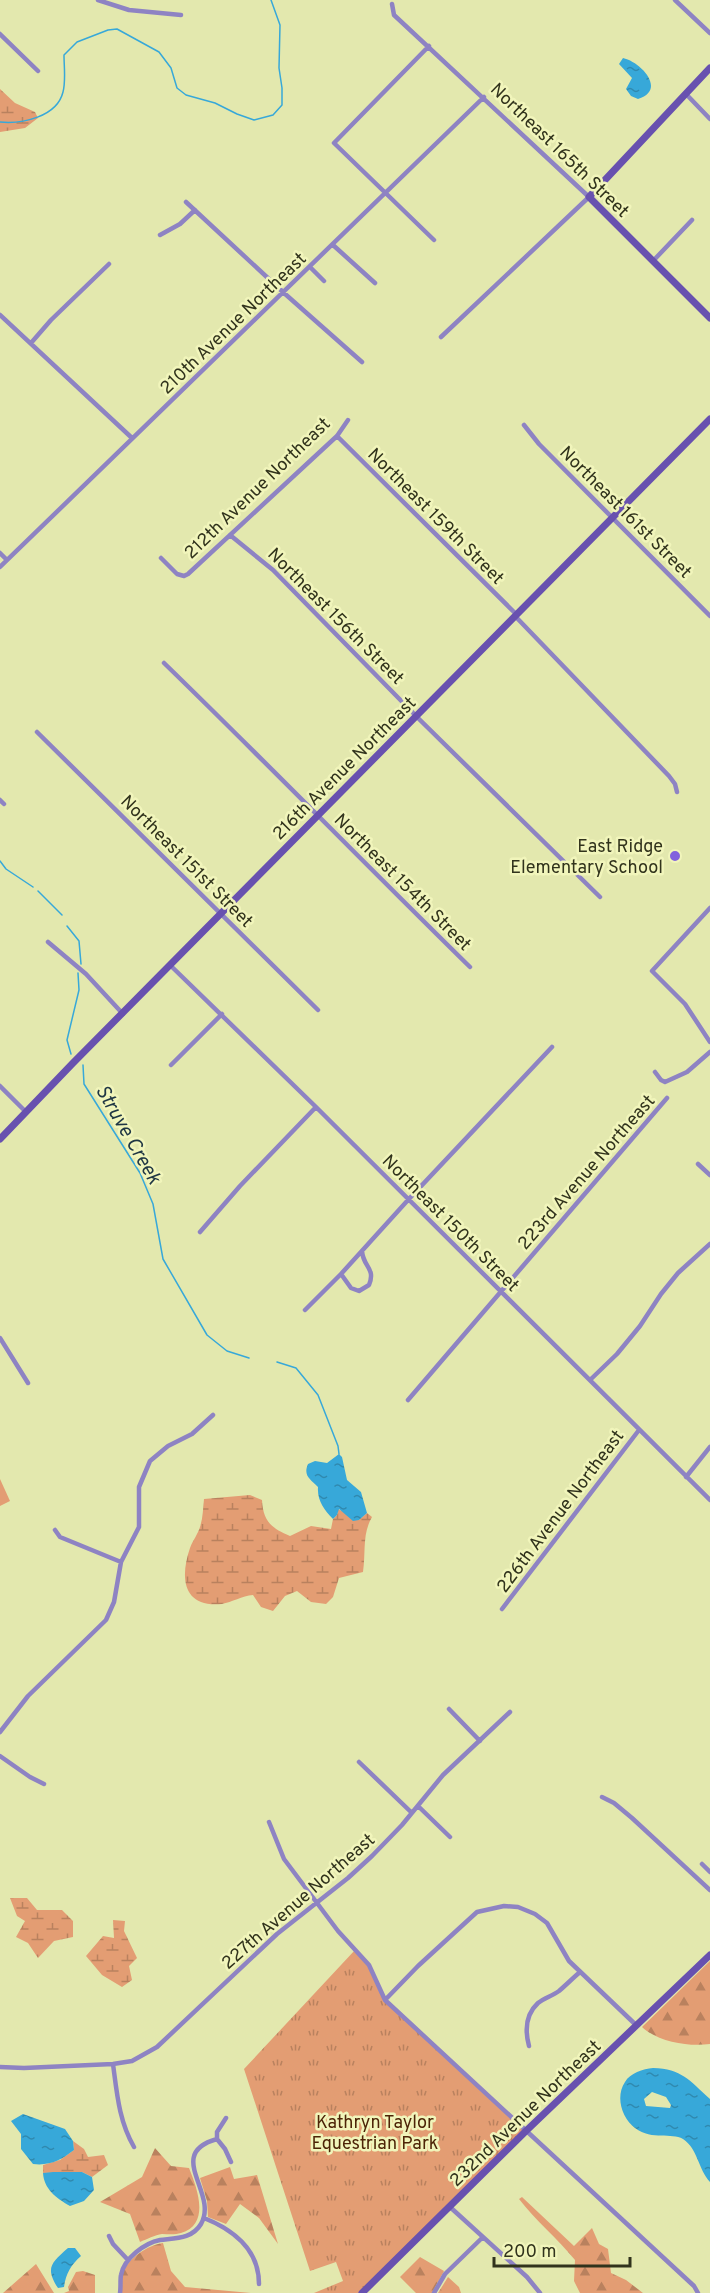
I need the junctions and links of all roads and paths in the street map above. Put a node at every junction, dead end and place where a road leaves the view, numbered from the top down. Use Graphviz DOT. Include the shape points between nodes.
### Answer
graph roads {
  1 [pos="98,0"];
  2 [pos="675,0"];
  3 [pos="392,4"];
  4 [pos="181,15"];
  5 [pos="710,33"];
  6 [pos="0,34"];
  7 [pos="429,46"];
  8 [pos="710,68"];
  9 [pos="38,71"];
  10 [pos="686,94"];
  11 [pos="484,98"];
  12 [pos="710,119"];
  13 [pos="386,194"];
  14 [pos="589,197"];
  15 [pos="186,202"];
  16 [pos="195,210"];
  17 [pos="692,220"];
  18 [pos="160,235"];
  19 [pos="434,240"];
  20 [pos="333,245"];
  21 [pos="653,261"];
  22 [pos="109,264"];
  23 [pos="310,268"];
  24 [pos="324,281"];
  25 [pos="375,283"];
  26 [pos="284,293"];
  27 [pos="0,315"];
  28 [pos="710,318"];
  29 [pos="441,337"];
  30 [pos="31,343"];
  31 [pos="363,362"];
  32 [pos="710,419"];
  33 [pos="348,420"];
  34 [pos="524,425"];
  35 [pos="337,435"];
  36 [pos="132,438"];
  37 [pos="612,517"];
  38 [pos="230,535"];
  39 [pos="0,554"];
  40 [pos="161,558"];
  41 [pos="7,560"];
  42 [pos="0,567"];
  43 [pos="516,616"];
  44 [pos="710,616"];
  45 [pos="164,663"];
  46 [pos="417,716"];
  47 [pos="38,732"];
  48 [pos="677,792"];
  49 [pos="318,816"];
  50 [pos="600,897"];
  51 [pos="710,908"];
  52 [pos="221,915"];
  53 [pos="48,942"];
  54 [pos="171,966"];
  55 [pos="470,967"];
  56 [pos="318,1010"];
  57 [pos="123,1014"];
  58 [pos="222,1014"];
  59 [pos="710,1042"];
  60 [pos="552,1047"];
  61 [pos="710,1052"];
  62 [pos="171,1065"];
  63 [pos="655,1072"];
  64 [pos="0,1086"];
  65 [pos="667,1098"];
  66 [pos="316,1107"];
  67 [pos="26,1112"];
  68 [pos="0,1139"];
  69 [pos="698,1164"];
  70 [pos="710,1176"];
  71 [pos="408,1200"];
  72 [pos="201,1232"];
  73 [pos="710,1244"];
  74 [pos="362,1251"];
  75 [pos="341,1274"];
  76 [pos="502,1292"];
  77 [pos="305,1310"];
  78 [pos="1,1340"];
  79 [pos="591,1380"];
  80 [pos="28,1383"];
  81 [pos="408,1400"];
  82 [pos="213,1415"];
  83 [pos="639,1430"];
  84 [pos="710,1447"];
  85 [pos="686,1477"];
  86 [pos="710,1500"];
  87 [pos="55,1530"];
  88 [pos="121,1562"];
  89 [pos="502,1609"];
  90 [pos="449,1709"];
  91 [pos="510,1712"];
  92 [pos="0,1732"];
  93 [pos="480,1741"];
  94 [pos="0,1756"];
  95 [pos="359,1762"];
  96 [pos="44,1784"];
  97 [pos="602,1797"];
  98 [pos="418,1806"];
  99 [pos="412,1813"];
  100 [pos="269,1822"];
  101 [pos="450,1837"];
  102 [pos="702,1864"];
  103 [pos="710,1872"];
  104 [pos="710,1890"];
  105 [pos="317,1903"];
  106 [pos="710,1955"];
  107 [pos="580,1972"];
  108 [pos="385,2000"];
  109 [pos="636,2025"];
  110 [pos="529,2046"];
  111 [pos="113,2064"];
  112 [pos="0,2067"];
  113 [pos="226,2118"];
  114 [pos="527,2130"];
  115 [pos="217,2139"];
  116 [pos="134,2147"];
  117 [pos="231,2162"];
  118 [pos="450,2207"];
  119 [pos="204,2218"];
  120 [pos="109,2236"];
  121 [pos="483,2237"];
  122 [pos="128,2260"];
  123 [pos="259,2284"];
  124 [pos="538,2291"];
  125 [pos="120,2293"];
  126 [pos="362,2293"];
  127 [pos="434,2293"];
  128 [pos="529,2293"];
  129 [pos="698,2293"];
  1 -- 4 [label="street" via="129,10"];
  2 -- 5 [label="street"];
  3 -- 7 [label="street, Northeast 165th Street" via="394,15"];
  6 -- 9 [label="street"];
  7 -- 11 [label="street, Northeast 165th Street"];
  7 -- 13 [label="street" via="334,143"];
  8 -- 10 [label="street"];
  10 -- 12 [label="street"];
  10 -- 14 [label="street"];
  11 -- 13 [label="street, 210th Avenue Northeast"];
  11 -- 14 [label="street, Northeast 165th Street"];
  13 -- 19 [label="street"];
  13 -- 20 [label="street, 210th Avenue Northeast"];
  14 -- 21 [label="street, Northeast 165th Street"];
  14 -- 29 [label="street"];
  15 -- 16 [label="street"];
  16 -- 18 [label="street"];
  16 -- 26 [label="street"];
  17 -- 21 [label="street"];
  20 -- 23 [label="street, 210th Avenue Northeast"];
  20 -- 25 [label="street"];
  21 -- 28 [label="street, Northeast 165th Street"];
  22 -- 30 [label="street"];
  23 -- 24 [label="street"];
  23 -- 26 [label="street, 210th Avenue Northeast"];
  26 -- 31 [label="street"];
  26 -- 36 [label="street, 210th Avenue Northeast"];
  27 -- 30 [label="street"];
  30 -- 36 [label="street"];
  32 -- 37 [label="street, 216th Avenue Northeast"];
  33 -- 35 [label="street, 212th Avenue Northeast"];
  34 -- 37 [label="street, Northeast 161st Street"];
  35 -- 38 [label="street, 212th Avenue Northeast"];
  35 -- 43 [label="street, Northeast 159th Street"];
  36 -- 41 [label="street, 210th Avenue Northeast"];
  37 -- 43 [label="street, 216th Avenue Northeast"];
  37 -- 44 [label="street, Northeast 161st Street"];
  38 -- 40 [label="street, 212th Avenue Northeast" via="184,576"];
  38 -- 46 [label="street, Northeast 156th Street" via="273,570"];
  39 -- 41 [label="street"];
  41 -- 42 [label="street, 210th Avenue Northeast"];
  43 -- 46 [label="street, 216th Avenue Northeast"];
  43 -- 48 [label="street, Northeast 159th Street" via="669,776"];
  45 -- 49 [label="street, Northeast 154th Street"];
  46 -- 49 [label="street, 216th Avenue Northeast"];
  46 -- 50 [label="street, Northeast 156th Street"];
  47 -- 52 [label="street, Northeast 151st Street"];
  49 -- 52 [label="street, 216th Avenue Northeast"];
  49 -- 55 [label="street, Northeast 154th Street"];
  51 -- 59 [label="street" via="652,972 685,1004"];
  52 -- 54 [label="street, 216th Avenue Northeast"];
  52 -- 56 [label="street, Northeast 151st Street"];
  53 -- 57 [label="street" via="86,974"];
  54 -- 57 [label="street, 216th Avenue Northeast"];
  54 -- 58 [label="street, Northeast 150th Street"];
  57 -- 67 [label="street, 216th Avenue Northeast"];
  58 -- 62 [label="street"];
  58 -- 66 [label="street, Northeast 150th Street"];
  60 -- 71 [label="street"];
  61 -- 63 [label="street, 223rd Avenue Northeast" via="687,1072 665,1082"];
  64 -- 67 [label="street"];
  65 -- 76 [label="street, 223rd Avenue Northeast"];
  66 -- 71 [label="street, Northeast 150th Street"];
  66 -- 72 [label="street"];
  67 -- 68 [label="street, 216th Avenue Northeast"];
  69 -- 70 [label="street"];
  71 -- 74 [label="street"];
  71 -- 76 [label="street, Northeast 150th Street"];
  73 -- 79 [label="street" via="678,1273 617,1354"];
  74 -- 75 [label="street"];
  74 -- 75 [label="street" via="371,1271 369,1286 358,1291"];
  75 -- 77 [label="street"];
  76 -- 79 [label="street, Northeast 150th Street"];
  76 -- 81 [label="street, 223rd Avenue Northeast"];
  78 -- 80 [label="street"];
  79 -- 83 [label="street, Northeast 150th Street"];
  82 -- 88 [label="street" via="150,1461 138,1498 139,1527"];
  83 -- 85 [label="street, Northeast 150th Street"];
  83 -- 89 [label="street, 226th Avenue Northeast"];
  84 -- 85 [label="street"];
  85 -- 86 [label="street, Northeast 150th Street"];
  87 -- 88 [label="street" via="60,1537"];
  88 -- 92 [label="street" via="114,1602 106,1620 35,1689"];
  90 -- 93 [label="street"];
  91 -- 93 [label="street, 227th Avenue Northeast"];
  93 -- 98 [label="street, 227th Avenue Northeast" via="443,1775"];
  94 -- 96 [label="street"];
  95 -- 99 [label="street"];
  97 -- 104 [label="street" via="632,1818"];
  98 -- 99 [label="street, 227th Avenue Northeast"];
  98 -- 101 [label="street"];
  99 -- 105 [label="street, 227th Avenue Northeast" via="372,1856"];
  100 -- 105 [label="street" via="284,1859"];
  102 -- 103 [label="street"];
  105 -- 108 [label="street" via="369,1965"];
  105 -- 111 [label="street, 227th Avenue Northeast" via="277,1934 157,2047 132,2061"];
  106 -- 109 [label="street, 232nd Avenue Northeast"];
  107 -- 108 [label="street" via="562,1951 547,1923 535,1914 518,1907 490,1907 466,1921"];
  107 -- 109 [label="street"];
  107 -- 110 [label="street" via="532,2011 526,2033"];
  108 -- 114 [label="street"];
  109 -- 114 [label="street, 232nd Avenue Northeast"];
  111 -- 112 [label="street, 227th Avenue Northeast"];
  111 -- 116 [label="street" via="118,2107"];
  113 -- 115 [label="street"];
  114 -- 118 [label="street, 232nd Avenue Northeast"];
  114 -- 129 [label="street"];
  115 -- 117 [label="street"];
  115 -- 119 [label="street" via="200,2148 193,2158 193,2172 203,2194"];
  118 -- 121 [label="street"];
  118 -- 126 [label="street, 232nd Avenue Northeast"];
  119 -- 122 [label="street" via="184,2238 158,2241"];
  119 -- 123 [label="street" via="239,2238 253,2256"];
  120 -- 122 [label="street"];
  121 -- 124 [label="street"];
  121 -- 127 [label="street" via="445,2274"];
  122 -- 125 [label="street" via="121,2273"];
  124 -- 128 [label="street"];
}
